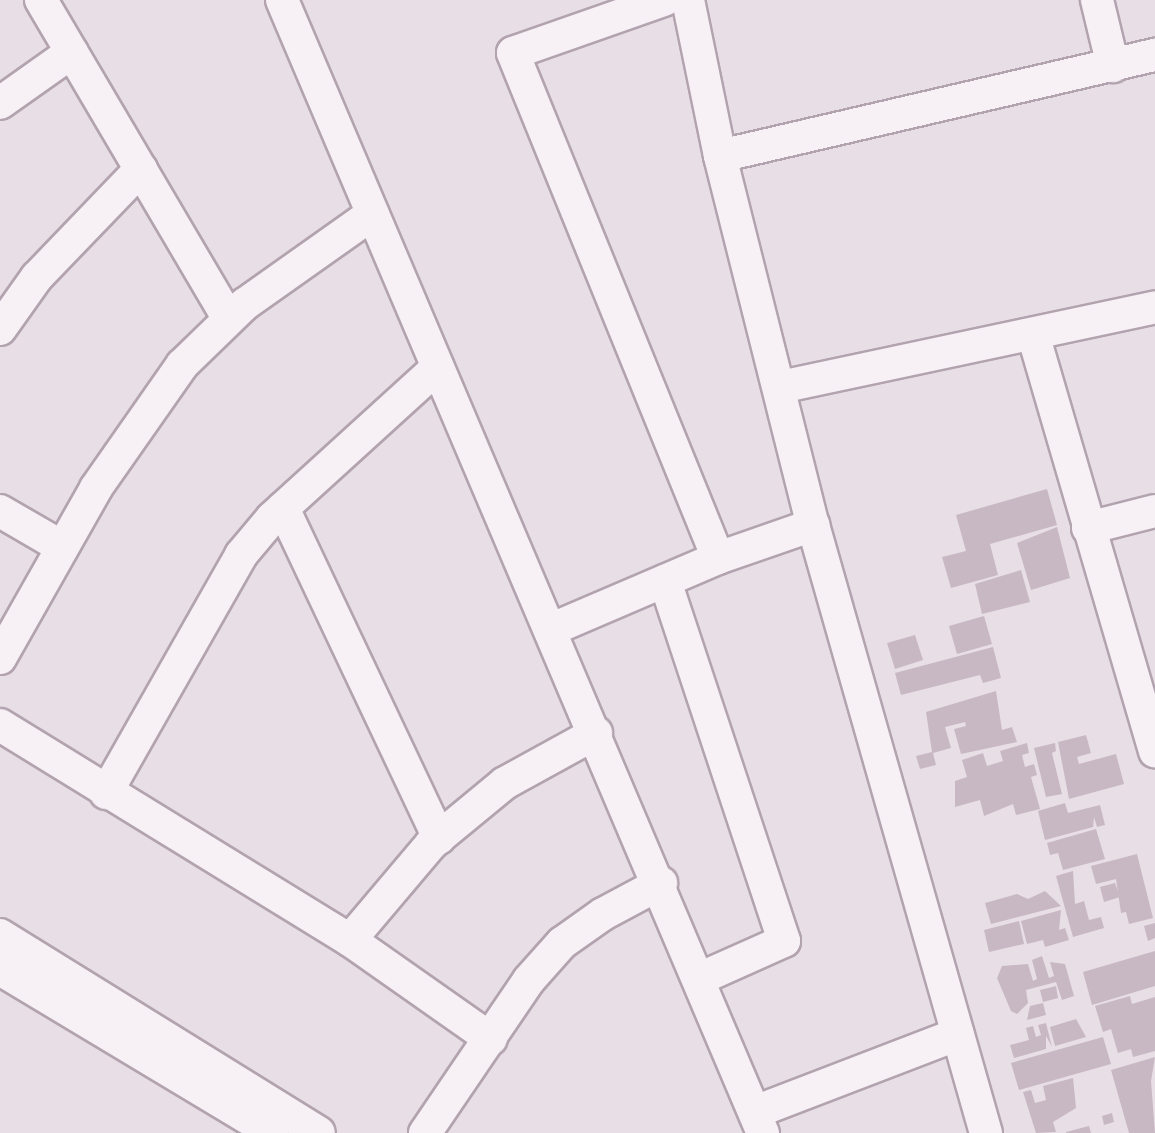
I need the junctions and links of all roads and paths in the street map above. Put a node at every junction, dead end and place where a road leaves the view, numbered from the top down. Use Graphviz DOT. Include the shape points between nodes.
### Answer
graph roads {
  1 [pos="41,0"];
  2 [pos="282,0"];
  3 [pos="664,0"];
  4 [pos="688,0"];
  5 [pos="1097,0"];
  6 [pos="72,52"];
  7 [pos="1155,55"];
  8 [pos="1113,66"];
  9 [pos="0,103"];
  10 [pos="720,156"];
  11 [pos="141,169"];
  12 [pos="372,214"];
  13 [pos="1155,307"];
  14 [pos="229,319"];
  15 [pos="0,329"];
  16 [pos="1033,334"];
  17 [pos="438,367"];
  18 [pos="780,387"];
  19 [pos="283,508"];
  20 [pos="0,511"];
  21 [pos="1155,511"];
  22 [pos="813,525"];
  23 [pos="1088,528"];
  24 [pos="62,547"];
  25 [pos="718,558"];
  26 [pos="665,581"];
  27 [pos="550,630"];
  28 [pos="0,658"];
  29 [pos="1146,688"];
  30 [pos="0,725"];
  31 [pos="596,733"];
  32 [pos="1155,752"];
  33 [pos="106,793"];
  34 [pos="439,838"];
  35 [pos="661,883"];
  36 [pos="0,935"];
  37 [pos="350,940"];
  38 [pos="0,969"];
  39 [pos="701,978"];
  40 [pos="958,1034"];
  41 [pos="491,1039"];
  42 [pos="759,1122"];
  43 [pos="273,1133"];
  44 [pos="319,1133"];
  45 [pos="425,1133"];
  46 [pos="986,1133"];
  1 -- 6 [label="street"];
  2 -- 12 [label="street"];
  3 -- 25 [label="street" via="513,53"];
  4 -- 10 [label="street"];
  5 -- 8 [label="street"];
  6 -- 9 [label="street"];
  6 -- 11 [label="street"];
  7 -- 8 [label="street"];
  8 -- 10 [label="street"];
  10 -- 18 [label="street"];
  11 -- 14 [label="street"];
  11 -- 15 [label="street" via="37,277"];
  12 -- 14 [label="street"];
  12 -- 17 [label="street"];
  13 -- 16 [label="street"];
  14 -- 24 [label="street" via="182,365 96,488"];
  16 -- 18 [label="street"];
  16 -- 23 [label="street"];
  17 -- 19 [label="street"];
  17 -- 27 [label="street"];
  18 -- 22 [label="street"];
  19 -- 33 [label="street" via="241,555"];
  19 -- 34 [label="street"];
  20 -- 24 [label="street"];
  21 -- 23 [label="street"];
  22 -- 25 [label="street"];
  22 -- 40 [label="street"];
  23 -- 29 [label="street"];
  24 -- 28 [label="street"];
  25 -- 26 [label="street"];
  26 -- 27 [label="street"];
  26 -- 39 [label="street" via="784,941"];
  27 -- 31 [label="street"];
  29 -- 32 [label="street"];
  30 -- 33 [label="street"];
  31 -- 34 [label="street" via="505,783"];
  31 -- 35 [label="street"];
  33 -- 37 [label="street"];
  34 -- 37 [label="street"];
  35 -- 39 [label="street"];
  35 -- 41 [label="street" via="562,943 529,980"];
  36 -- 44 [label="street"];
  37 -- 41 [label="street"];
  38 -- 43 [label="street"];
  39 -- 42 [label="street"];
  40 -- 42 [label="street"];
  40 -- 46 [label="street"];
  41 -- 45 [label="street"];
}
